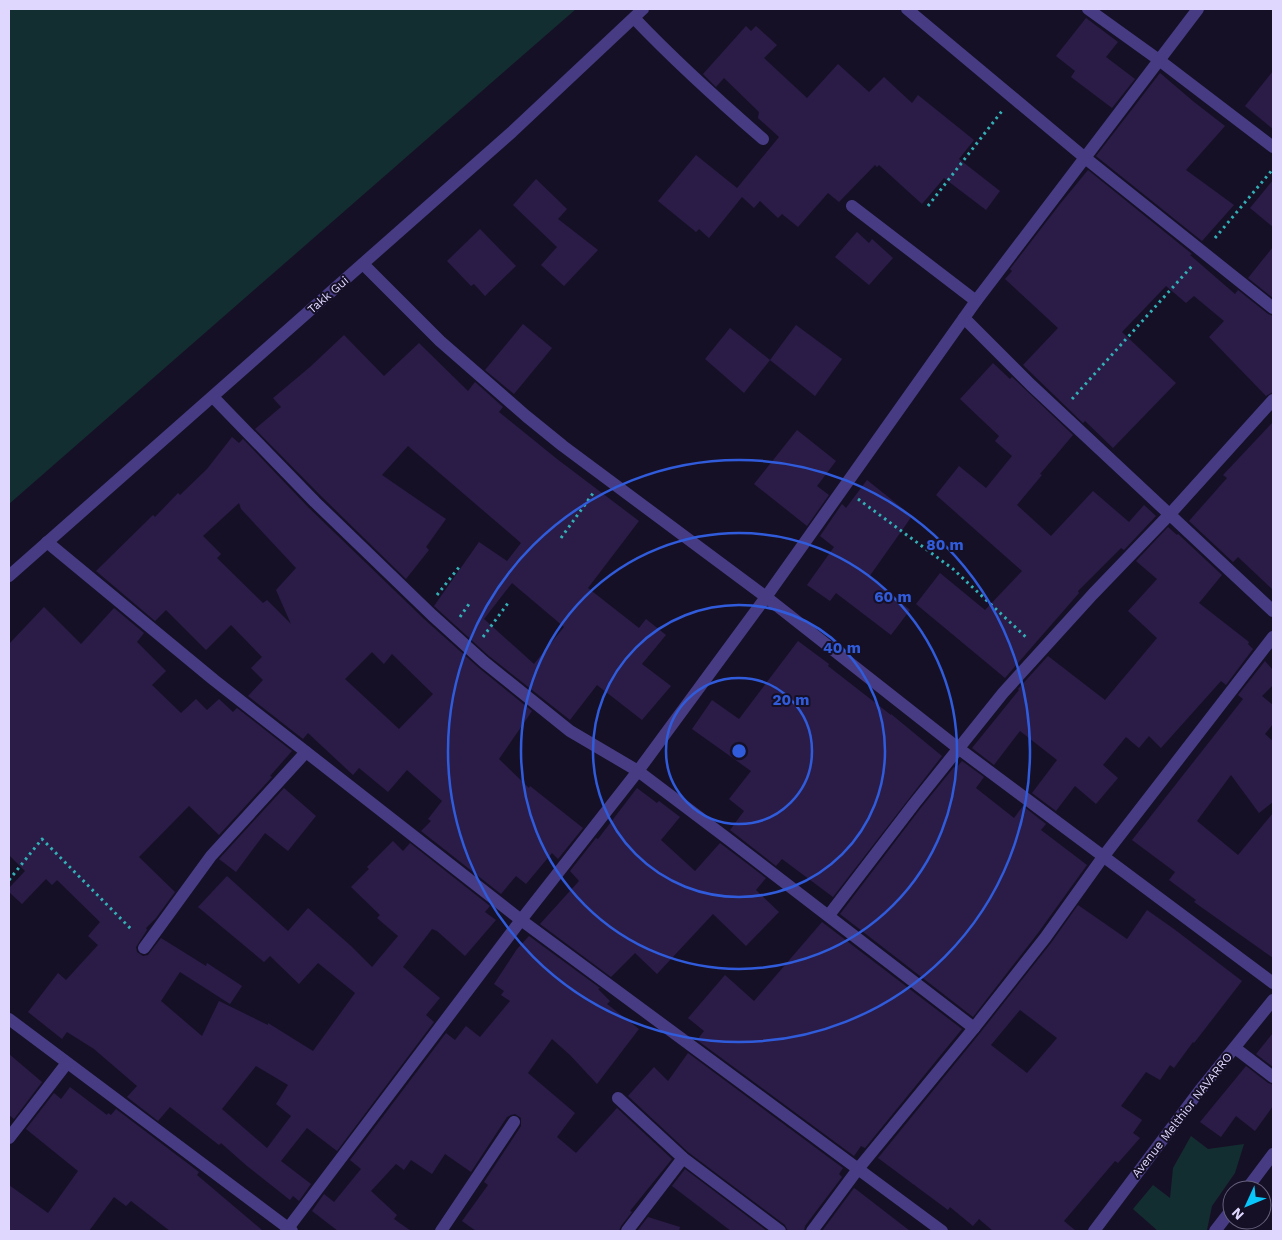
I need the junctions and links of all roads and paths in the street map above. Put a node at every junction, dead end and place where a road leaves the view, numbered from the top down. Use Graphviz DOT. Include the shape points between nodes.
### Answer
graph roads {
  1 [pos="906,9"];
  2 [pos="1088,9"];
  3 [pos="1198,9"];
  4 [pos="638,13"];
  5 [pos="1159,60"];
  6 [pos="1013,97"];
  7 [pos="763,139"];
  8 [pos="1273,147"];
  9 [pos="1084,157"];
  10 [pos="1273,169"];
  11 [pos="852,206"];
  12 [pos="928,206"];
  13 [pos="1204,252"];
  14 [pos="363,264"];
  15 [pos="976,301"];
  16 [pos="1273,308"];
  17 [pos="964,318"];
  18 [pos="213,397"];
  19 [pos="1273,400"];
  20 [pos="1060,412"];
  21 [pos="605,477"];
  22 [pos="843,488"];
  23 [pos="1170,514"];
  24 [pos="561,538"];
  25 [pos="47,542"];
  26 [pos="460,566"];
  27 [pos="9,576"];
  28 [pos="766,596"];
  29 [pos="508,603"];
  30 [pos="426,609"];
  31 [pos="1273,611"];
  32 [pos="1273,637"];
  33 [pos="1040,651"];
  34 [pos="472,652"];
  35 [pos="958,748"];
  36 [pos="306,752"];
  37 [pos="638,771"];
  38 [pos="1103,857"];
  39 [pos="9,880"];
  40 [pos="829,915"];
  41 [pos="521,920"];
  42 [pos="145,946"];
  43 [pos="1273,982"];
  44 [pos="1273,1000"];
  45 [pos="9,1019"];
  46 [pos="974,1028"];
  47 [pos="1235,1048"];
  48 [pos="67,1063"];
  49 [pos="1273,1076"];
  50 [pos="618,1098"];
  51 [pos="514,1122"];
  52 [pos="9,1138"];
  53 [pos="1273,1154"];
  54 [pos="683,1158"];
  55 [pos="858,1169"];
  56 [pos="1254,1180"];
  57 [pos="289,1230"];
  58 [pos="441,1231"];
  59 [pos="627,1231"];
  60 [pos="780,1231"];
  61 [pos="812,1231"];
  62 [pos="942,1231"];
  63 [pos="1094,1231"];
  1 -- 6 [label="street"];
  2 -- 5 [label="street"];
  3 -- 5 [label="street"];
  4 -- 7 [label="street" via="665,51"];
  4 -- 14 [label="street, Takk Gui" via="512,132"];
  5 -- 8 [label="street"];
  5 -- 9 [label="street"];
  6 -- 9 [label="street"];
  6 -- 12 [label="path"];
  9 -- 13 [label="street"];
  9 -- 15 [label="street"];
  10 -- 13 [label="path"];
  11 -- 15 [label="street"];
  13 -- 16 [label="street"];
  13 -- 20 [label="path"];
  14 -- 18 [label="street, Takk Gui"];
  14 -- 21 [label="street" via="492,388"];
  15 -- 17 [label="street"];
  17 -- 20 [label="street"];
  17 -- 22 [label="street"];
  18 -- 25 [label="street, Takk Gui"];
  18 -- 30 [label="street"];
  19 -- 23 [label="street"];
  20 -- 23 [label="street"];
  21 -- 24 [label="path"];
  21 -- 28 [label="street"];
  22 -- 28 [label="street"];
  22 -- 33 [label="path" via="953,569"];
  23 -- 31 [label="street"];
  23 -- 33 [label="street"];
  25 -- 27 [label="street, Takk Gui"];
  25 -- 36 [label="street"];
  26 -- 30 [label="path"];
  28 -- 35 [label="street"];
  28 -- 37 [label="street"];
  29 -- 34 [label="path"];
  30 -- 34 [label="street"];
  32 -- 38 [label="street"];
  33 -- 35 [label="street"];
  34 -- 37 [label="street" via="570,730"];
  35 -- 38 [label="street"];
  35 -- 40 [label="street"];
  36 -- 41 [label="street"];
  36 -- 42 [label="street" via="211,856"];
  37 -- 40 [label="street"];
  37 -- 41 [label="street"];
  38 -- 43 [label="street"];
  38 -- 46 [label="street"];
  39 -- 42 [label="path" via="42,839"];
  40 -- 46 [label="street"];
  41 -- 55 [label="street"];
  41 -- 57 [label="street"];
  44 -- 47 [label="street, Avenue Melthior NAVARRO"];
  45 -- 48 [label="street"];
  46 -- 55 [label="street"];
  47 -- 49 [label="street"];
  47 -- 63 [label="street, Avenue Melthior NAVARRO"];
  48 -- 52 [label="street"];
  48 -- 57 [label="street"];
  50 -- 54 [label="street"];
  51 -- 58 [label="street"];
  53 -- 56 [label="street"];
  54 -- 59 [label="street"];
  54 -- 60 [label="street"];
  55 -- 61 [label="street"];
  55 -- 62 [label="street"];
}
